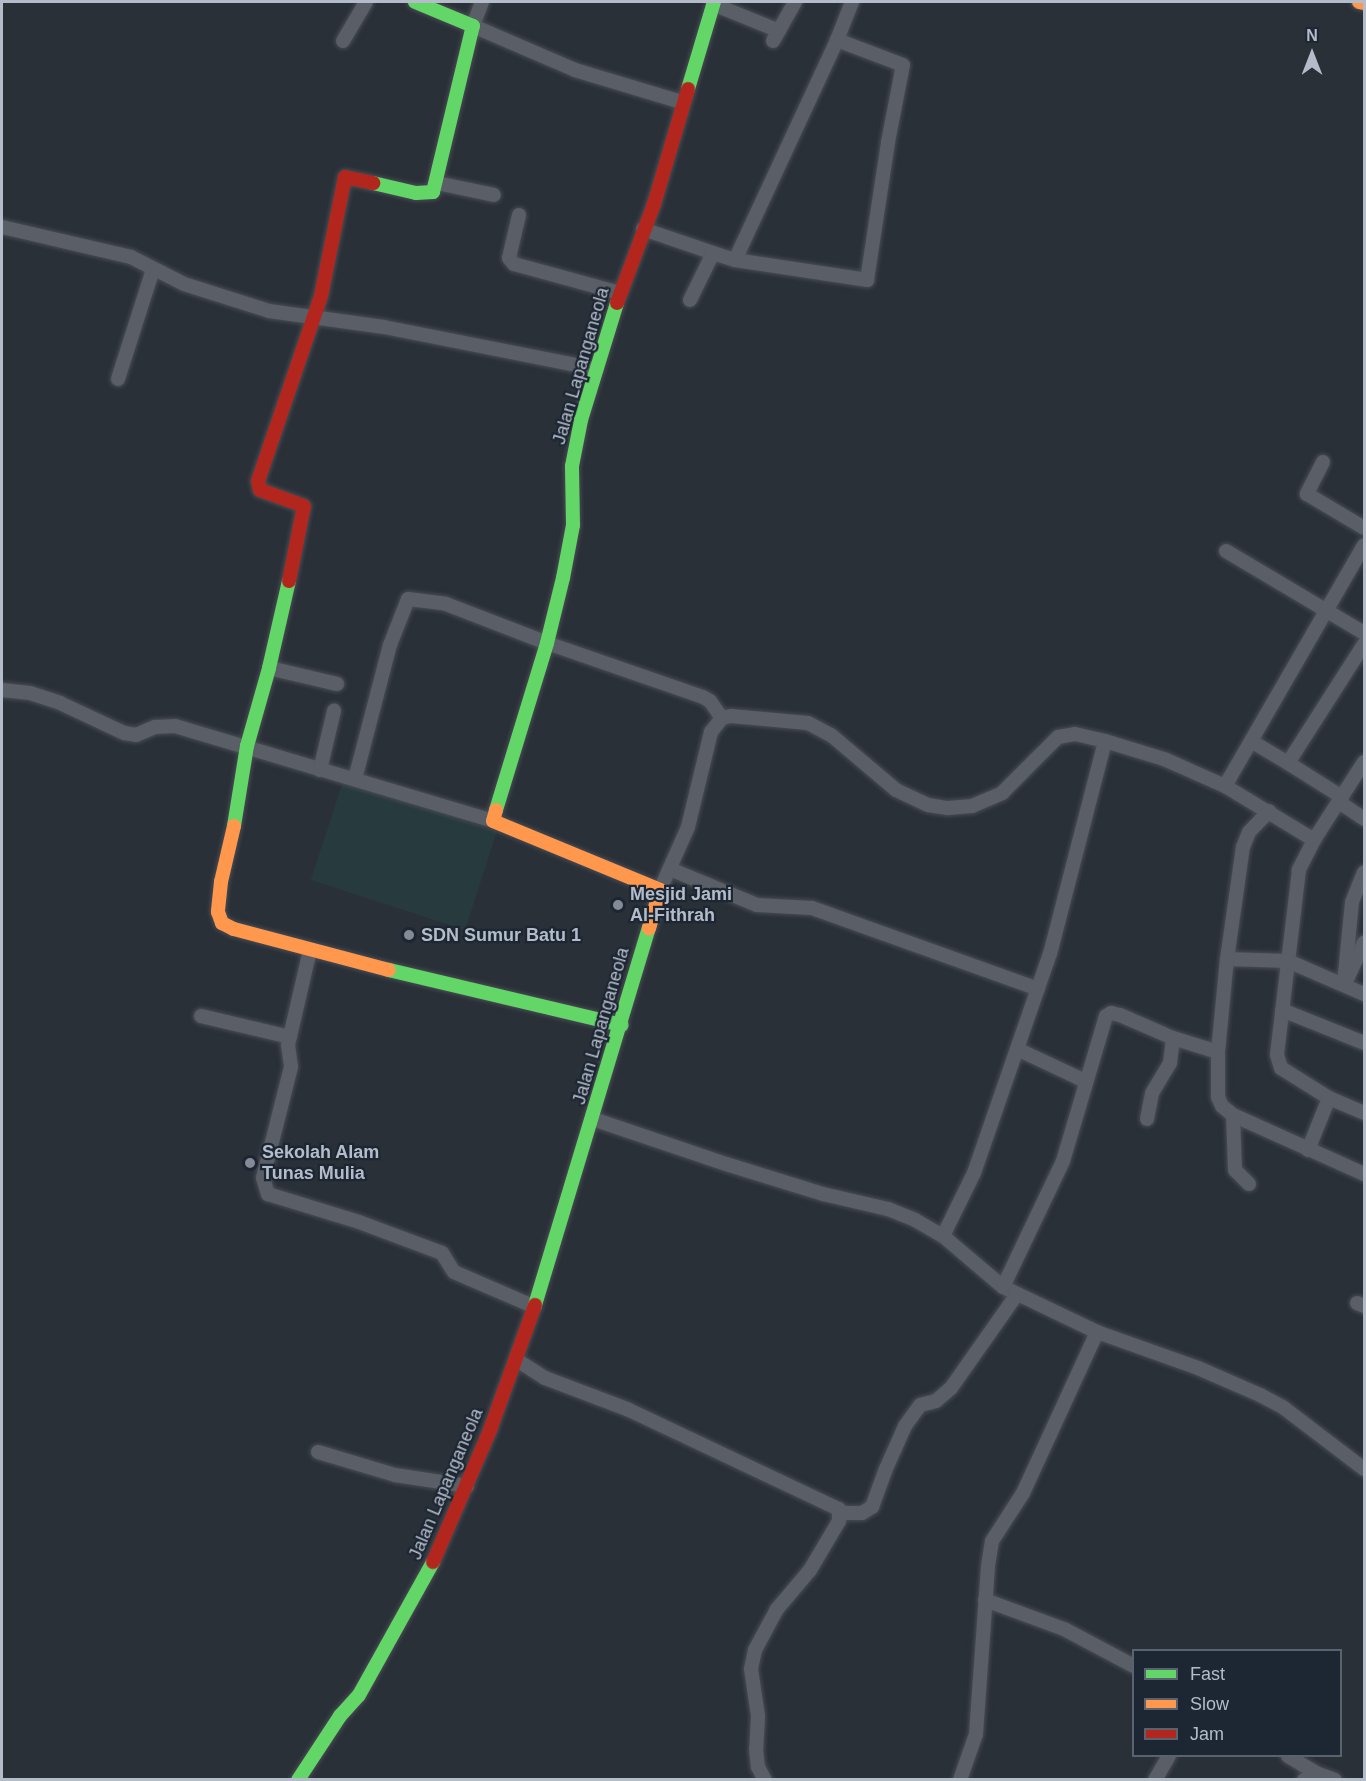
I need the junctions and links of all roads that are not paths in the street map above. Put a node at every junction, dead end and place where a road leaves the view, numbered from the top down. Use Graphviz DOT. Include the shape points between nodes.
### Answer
graph roads {
  1 [pos="366,2"];
  2 [pos="415,2"];
  3 [pos="482,2"];
  4 [pos="795,2"];
  5 [pos="852,2"];
  6 [pos="1359,2"];
  7 [pos="714,3"];
  8 [pos="1365,3"];
  9 [pos="473,26"];
  10 [pos="837,40"];
  11 [pos="343,41"];
  12 [pos="682,102"];
  13 [pos="437,183"];
  14 [pos="494,195"];
  15 [pos="519,215"];
  16 [pos="2,227"];
  17 [pos="643,229"];
  18 [pos="713,253"];
  19 [pos="735,260"];
  20 [pos="153,269"];
  21 [pos="620,293"];
  22 [pos="690,300"];
  23 [pos="313,317"];
  24 [pos="597,369"];
  25 [pos="118,379"];
  26 [pos="1323,462"];
  27 [pos="1365,528"];
  28 [pos="1365,545"];
  29 [pos="1226,551"];
  30 [pos="1327,609"];
  31 [pos="1365,633"];
  32 [pos="547,643"];
  33 [pos="1365,644"];
  34 [pos="269,668"];
  35 [pos="337,684"];
  36 [pos="2,690"];
  37 [pos="334,711"];
  38 [pos="722,718"];
  39 [pos="1105,741"];
  40 [pos="1251,741"];
  41 [pos="247,746"];
  42 [pos="1365,762"];
  43 [pos="1288,763"];
  44 [pos="320,770"];
  45 [pos="355,779"];
  46 [pos="1225,786"];
  47 [pos="1340,800"];
  48 [pos="1269,811"];
  49 [pos="1365,819"];
  50 [pos="493,820"];
  51 [pos="1314,840"];
  52 [pos="670,869"];
  53 [pos="1364,874"];
  54 [pos="660,890"];
  55 [pos="1365,942"];
  56 [pos="310,950"];
  57 [pos="1227,960"];
  58 [pos="1287,961"];
  59 [pos="1344,984"];
  60 [pos="1038,989"];
  61 [pos="1365,994"];
  62 [pos="1282,1010"];
  63 [pos="201,1016"];
  64 [pos="622,1025"];
  65 [pos="290,1037"];
  66 [pos="1173,1038"];
  67 [pos="1365,1043"];
  68 [pos="1017,1049"];
  69 [pos="1218,1052"];
  70 [pos="1085,1081"];
  71 [pos="1329,1098"];
  72 [pos="1365,1113"];
  73 [pos="1233,1115"];
  74 [pos="593,1119"];
  75 [pos="1147,1119"];
  76 [pos="1308,1150"];
  77 [pos="1365,1174"];
  78 [pos="1249,1184"];
  79 [pos="943,1236"];
  80 [pos="1003,1287"];
  81 [pos="1017,1294"];
  82 [pos="535,1307"];
  83 [pos="1097,1332"];
  84 [pos="517,1360"];
  85 [pos="318,1452"];
  86 [pos="1365,1469"];
  87 [pos="467,1486"];
  88 [pos="842,1513"];
  89 [pos="985,1600"];
  90 [pos="1132,1665"];
  91 [pos="1168,1757"];
  92 [pos="1290,1757"];
  93 [pos="1310,1776"];
  94 [pos="298,1779"];
  95 [pos="765,1779"];
  96 [pos="960,1779"];
  97 [pos="1155,1779"];
  98 [pos="1335,1779"];
  1 -- 11 [label="street"];
  2 -- 9 [label="street"];
  3 -- 9 [label="street"];
  4 -- 7 [label="street" via="776,36"];
  5 -- 10 [label="street"];
  6 -- 8 [label="street"];
  7 -- 12 [label="street, Jalan Lapanganeola"];
  9 -- 12 [label="street" via="575,70"];
  9 -- 13 [label="street"];
  10 -- 19 [label="street"];
  10 -- 19 [label="street" via="903,65 867,280"];
  12 -- 17 [label="street, Jalan Lapanganeola" via="654,204"];
  13 -- 14 [label="street"];
  13 -- 23 [label="street" via="428,194 345,177 330,263"];
  15 -- 21 [label="street" via="509,258 514,264"];
  16 -- 20 [label="street" via="131,257"];
  17 -- 18 [label="street"];
  17 -- 21 [label="street, Jalan Lapanganeola"];
  18 -- 19 [label="street"];
  18 -- 22 [label="street"];
  20 -- 23 [label="street" via="184,284 269,311"];
  20 -- 25 [label="street"];
  21 -- 24 [label="street, Jalan Lapanganeola"];
  23 -- 24 [label="street"];
  23 -- 34 [label="street" via="258,481 260,490 299,503 304,509"];
  24 -- 32 [label="street, Jalan Lapanganeola" via="577,437 572,476 573,525"];
  26 -- 27 [label="street" via="1307,494"];
  28 -- 30 [label="street"];
  29 -- 30 [label="street"];
  30 -- 31 [label="street"];
  30 -- 40 [label="street"];
  32 -- 38 [label="street" via="703,697"];
  32 -- 45 [label="street" via="446,604 408,599 390,645"];
  32 -- 50 [label="street, Jalan Lapanganeola"];
  33 -- 43 [label="street"];
  34 -- 35 [label="street"];
  34 -- 41 [label="street"];
  36 -- 41 [label="street" via="30,693 60,703 124,733 136,735 155,727 175,726"];
  37 -- 44 [label="street"];
  38 -- 39 [label="street" via="808,723 831,735 896,790 928,805 960,809 1002,793 1058,737 1075,734"];
  38 -- 52 [label="street" via="711,732 693,811"];
  39 -- 46 [label="street" via="1164,759"];
  39 -- 60 [label="street" via="1070,884"];
  40 -- 43 [label="street"];
  40 -- 46 [label="street"];
  41 -- 44 [label="street"];
  41 -- 56 [label="street" via="240,799 221,882 219,919 227,927"];
  42 -- 47 [label="street"];
  43 -- 47 [label="street"];
  44 -- 45 [label="street"];
  45 -- 50 [label="street"];
  46 -- 48 [label="street"];
  47 -- 49 [label="street"];
  47 -- 51 [label="street"];
  48 -- 51 [label="street"];
  48 -- 57 [label="street" via="1249,832 1243,847"];
  50 -- 54 [label="street"];
  51 -- 58 [label="street" via="1299,870"];
  52 -- 54 [label="street"];
  52 -- 60 [label="street" via="757,905 812,908"];
  53 -- 59 [label="street" via="1352,902"];
  54 -- 64 [label="street, Jalan Lapanganeola"];
  55 -- 59 [label="street"];
  56 -- 64 [label="street"];
  56 -- 65 [label="street"];
  57 -- 58 [label="street"];
  57 -- 69 [label="street"];
  58 -- 59 [label="street"];
  58 -- 62 [label="street"];
  59 -- 61 [label="street"];
  60 -- 68 [label="street"];
  62 -- 67 [label="street"];
  62 -- 71 [label="street" via="1278,1063"];
  63 -- 65 [label="street"];
  64 -- 74 [label="street, Jalan Lapanganeola"];
  65 -- 82 [label="street" via="292,1063 263,1178 267,1194 442,1253 454,1272"];
  66 -- 69 [label="street"];
  66 -- 70 [label="street" via="1120,1015 1108,1014"];
  66 -- 75 [label="street" via="1170,1063 1152,1093"];
  68 -- 70 [label="street"];
  68 -- 79 [label="street" via="974,1173"];
  69 -- 73 [label="street" via="1219,1102"];
  70 -- 80 [label="street" via="1063,1161"];
  71 -- 72 [label="street"];
  71 -- 76 [label="street"];
  73 -- 76 [label="street"];
  73 -- 78 [label="street" via="1235,1170"];
  74 -- 79 [label="street" via="785,1183 888,1209"];
  74 -- 82 [label="street, Jalan Lapanganeola"];
  76 -- 77 [label="street"];
  79 -- 80 [label="street"];
  80 -- 81 [label="street"];
  81 -- 83 [label="street"];
  81 -- 88 [label="street" via="951,1388 936,1401 920,1405 910,1419 872,1507 862,1513"];
  82 -- 84 [label="street, Jalan Lapanganeola"];
  83 -- 86 [label="street" via="1260,1395 1284,1408"];
  83 -- 89 [label="street" via="1023,1493 993,1541"];
  84 -- 87 [label="street, Jalan Lapanganeola"];
  84 -- 88 [label="street" via="545,1378 627,1409 780,1483 837,1506"];
  85 -- 87 [label="street" via="395,1475"];
  87 -- 94 [label="street, Jalan Lapanganeola" via="435,1559 379,1664"];
  88 -- 95 [label="street" via="810,1570 777,1609 755,1650 751,1669 758,1716 756,1749 758,1767"];
  89 -- 90 [label="street" via="1064,1629"];
  89 -- 96 [label="street" via="976,1734"];
  91 -- 97 [label="street"];
  92 -- 93 [label="street"];
  93 -- 98 [label="street"];
}
